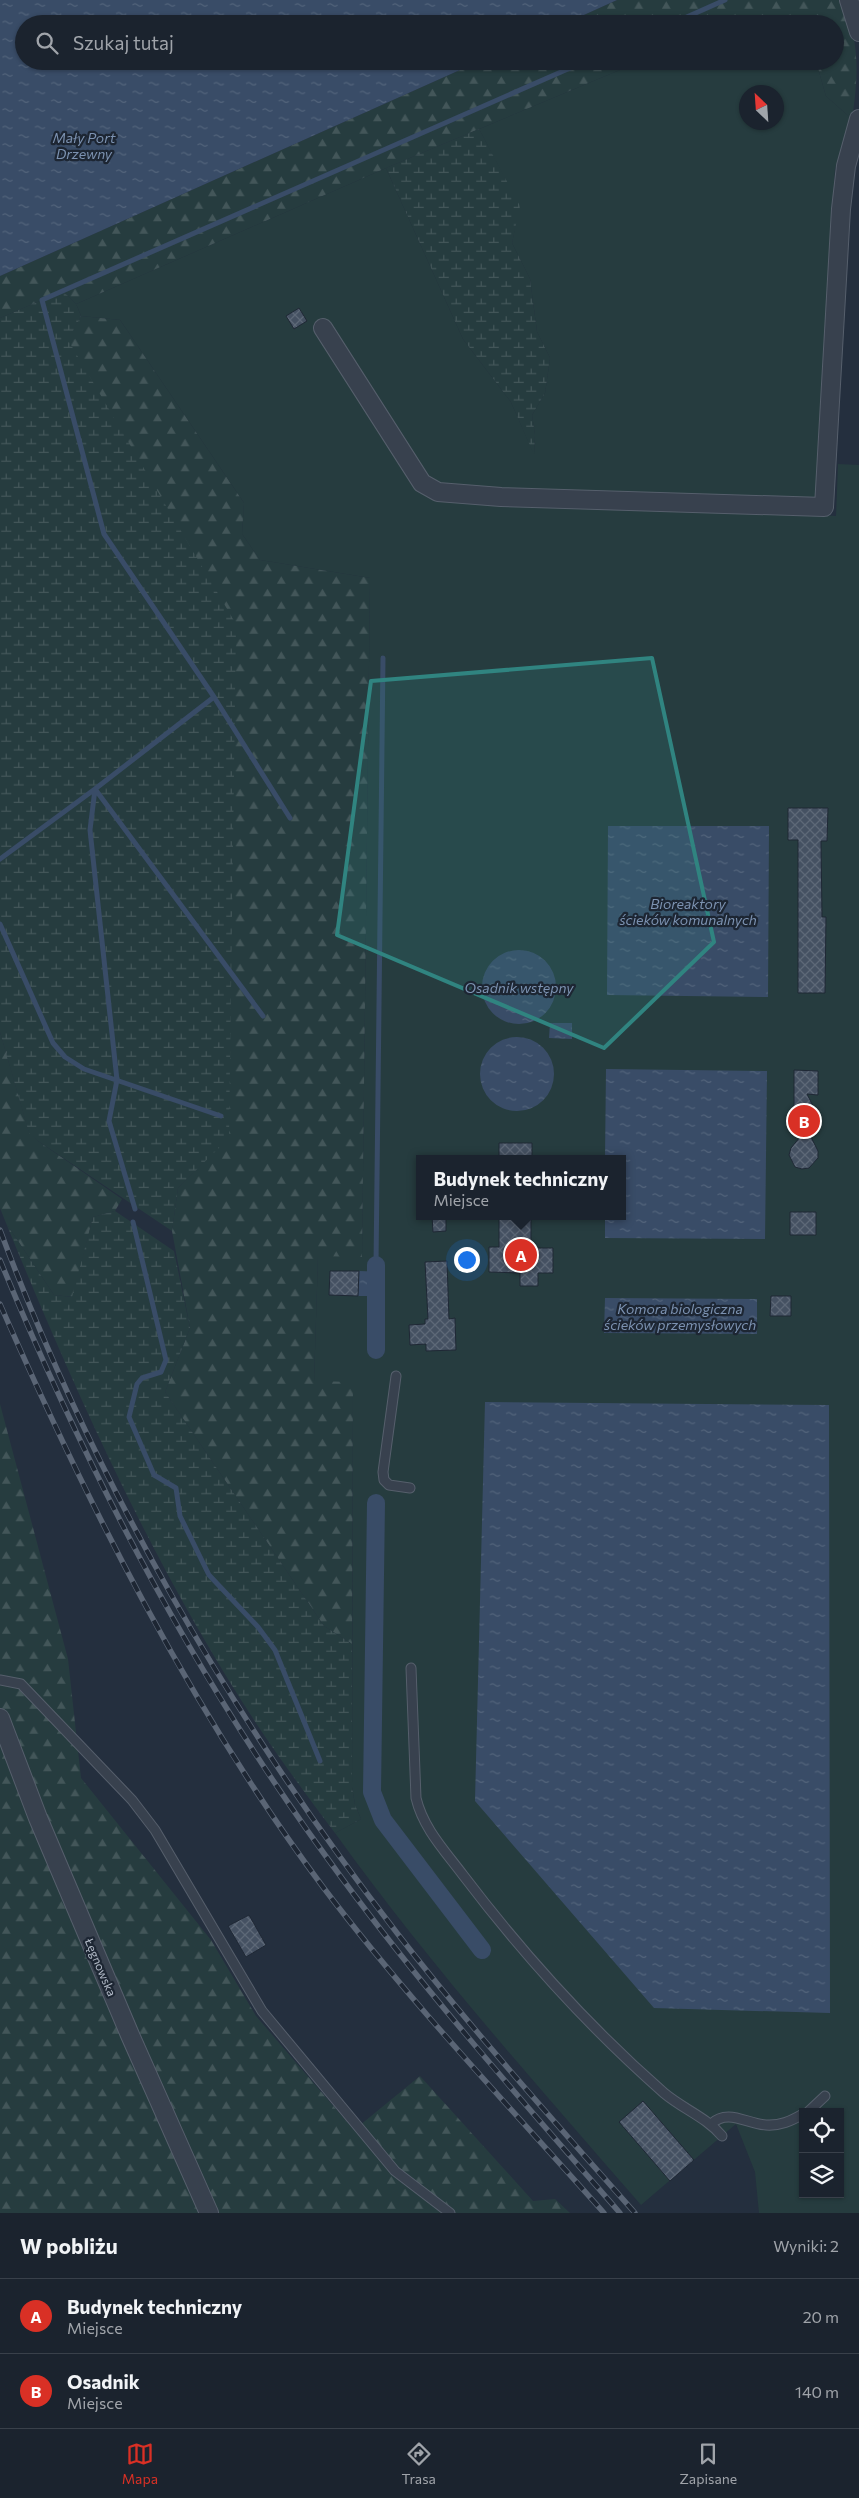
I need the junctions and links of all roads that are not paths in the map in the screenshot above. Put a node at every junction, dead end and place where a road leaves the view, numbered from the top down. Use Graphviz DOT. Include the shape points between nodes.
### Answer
graph roads {
  1 [pos="849,0"];
  2 [pos="859,32"];
  3 [pos="859,119"];
  4 [pos="323,328"];
  5 [pos="396,1376"];
  6 [pos="410,1488"];
  7 [pos="411,1668"];
  8 [pos="0,1680"];
  9 [pos="0,1718"];
  10 [pos="825,2096"];
  11 [pos="812,2108"];
  12 [pos="799,2116"];
  13 [pos="711,2124"];
  14 [pos="722,2136"];
  15 [pos="209,2213"];
  16 [pos="450,2213"];
  1 -- 2 [label="street"];
  3 -- 4 [label="street" via="846,166 840,209 824,511 438,492 422,483"];
  5 -- 6 [label="lane" via="383,1472 389,1485"];
  7 -- 13 [label="lane" via="416,1798 433,1835 503,1928 570,2002 666,2094"];
  8 -- 16 [label="lane" via="21,1684 132,1800 178,1864 262,2011 395,2171"];
  9 -- 15 [label="street, Łęgnowska" via="42,1827"];
  10 -- 11 [label="lane"];
  12 -- 13 [label="lane" via="778,2125 727,2116"];
  13 -- 14 [label="lane"];
}
